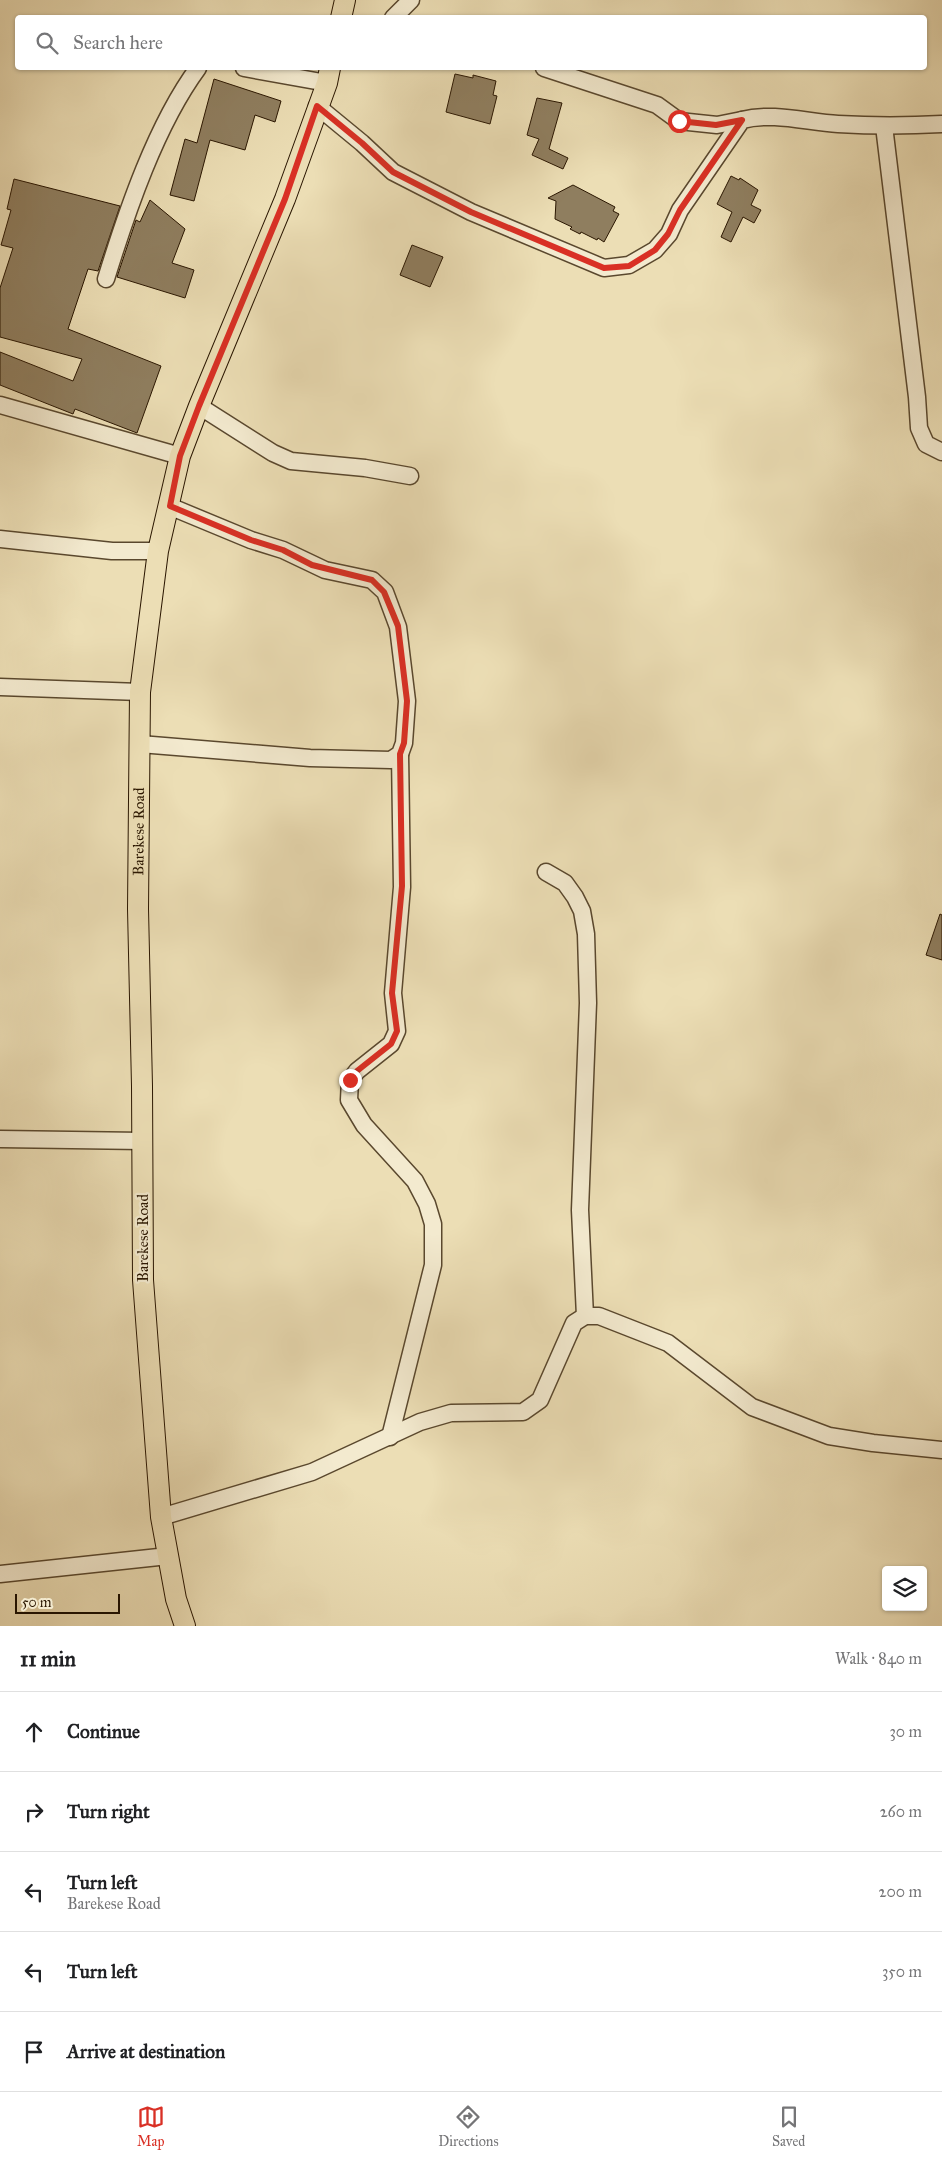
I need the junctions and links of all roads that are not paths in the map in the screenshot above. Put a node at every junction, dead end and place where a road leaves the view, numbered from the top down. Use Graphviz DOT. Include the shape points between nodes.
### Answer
graph roads {
  1 [pos="345,0"];
  2 [pos="411,0"];
  3 [pos="342,15"];
  4 [pos="396,15"];
  5 [pos="196,70"];
  6 [pos="268,70"];
  7 [pos="550,70"];
  8 [pos="328,75"];
  9 [pos="317,106"];
  10 [pos="742,120"];
  11 [pos="942,124"];
  12 [pos="884,126"];
  13 [pos="106,279"];
  14 [pos="0,405"];
  15 [pos="199,406"];
  16 [pos="942,452"];
  17 [pos="180,456"];
  18 [pos="410,476"];
  19 [pos="170,506"];
  20 [pos="0,539"];
  21 [pos="158,551"];
  22 [pos="0,687"];
  23 [pos="140,692"];
  24 [pos="140,744"];
  25 [pos="400,754"];
  26 [pos="546,872"];
  27 [pos="0,1139"];
  28 [pos="143,1141"];
  29 [pos="585,1316"];
  30 [pos="390,1437"];
  31 [pos="942,1450"];
  32 [pos="161,1517"];
  33 [pos="168,1556"];
  34 [pos="0,1574"];
  35 [pos="185,1626"];
  1 -- 3 [label="main road"];
  2 -- 4 [label="street"];
  5 -- 13 [label="street" via="156,142"];
  6 -- 8 [label="street"];
  7 -- 10 [label="street" via="658,105 679,121 716,125"];
  8 -- 9 [label="main road, Barekese Road"];
  9 -- 10 [label="street" via="393,172 471,212 604,268 629,266 655,250"];
  9 -- 15 [label="main road, Barekese Road" via="285,199"];
  10 -- 12 [label="street" via="759,116"];
  11 -- 12 [label="street"];
  12 -- 16 [label="street" via="919,428 926,444"];
  14 -- 17 [label="street"];
  15 -- 17 [label="main road, Barekese Road"];
  15 -- 18 [label="street" via="291,461"];
  17 -- 19 [label="main road, Barekese Road"];
  19 -- 21 [label="main road, Barekese Road"];
  19 -- 25 [label="street" via="283,550 312,565 372,580 384,592 398,626 407,701 404,743"];
  20 -- 21 [label="street" via="112,551"];
  21 -- 23 [label="main road, Barekese Road"];
  22 -- 23 [label="street"];
  23 -- 24 [label="main road, Barekese Road"];
  24 -- 25 [label="street" via="310,758 391,760"];
  24 -- 28 [label="main road, Barekese Road" via="138,909"];
  25 -- 30 [label="street" via="402,886 392,993 397,1031 391,1044 350,1080 349,1100 364,1125 415,1181 433,1224 433,1265"];
  26 -- 29 [label="street" via="564,883 575,897 582,911 586,934 588,1003 580,1210"];
  27 -- 28 [label="street"];
  28 -- 32 [label="main road, Barekese Road" via="143,1280"];
  29 -- 30 [label="street" via="574,1323 540,1400 523,1412 451,1413 420,1422"];
  29 -- 31 [label="street" via="599,1316 668,1343 752,1407 829,1436"];
  30 -- 32 [label="street" via="312,1472"];
  32 -- 33 [label="main road, Barekese Road"];
  33 -- 34 [label="street"];
  33 -- 35 [label="main road, Barekese Road"];
}
